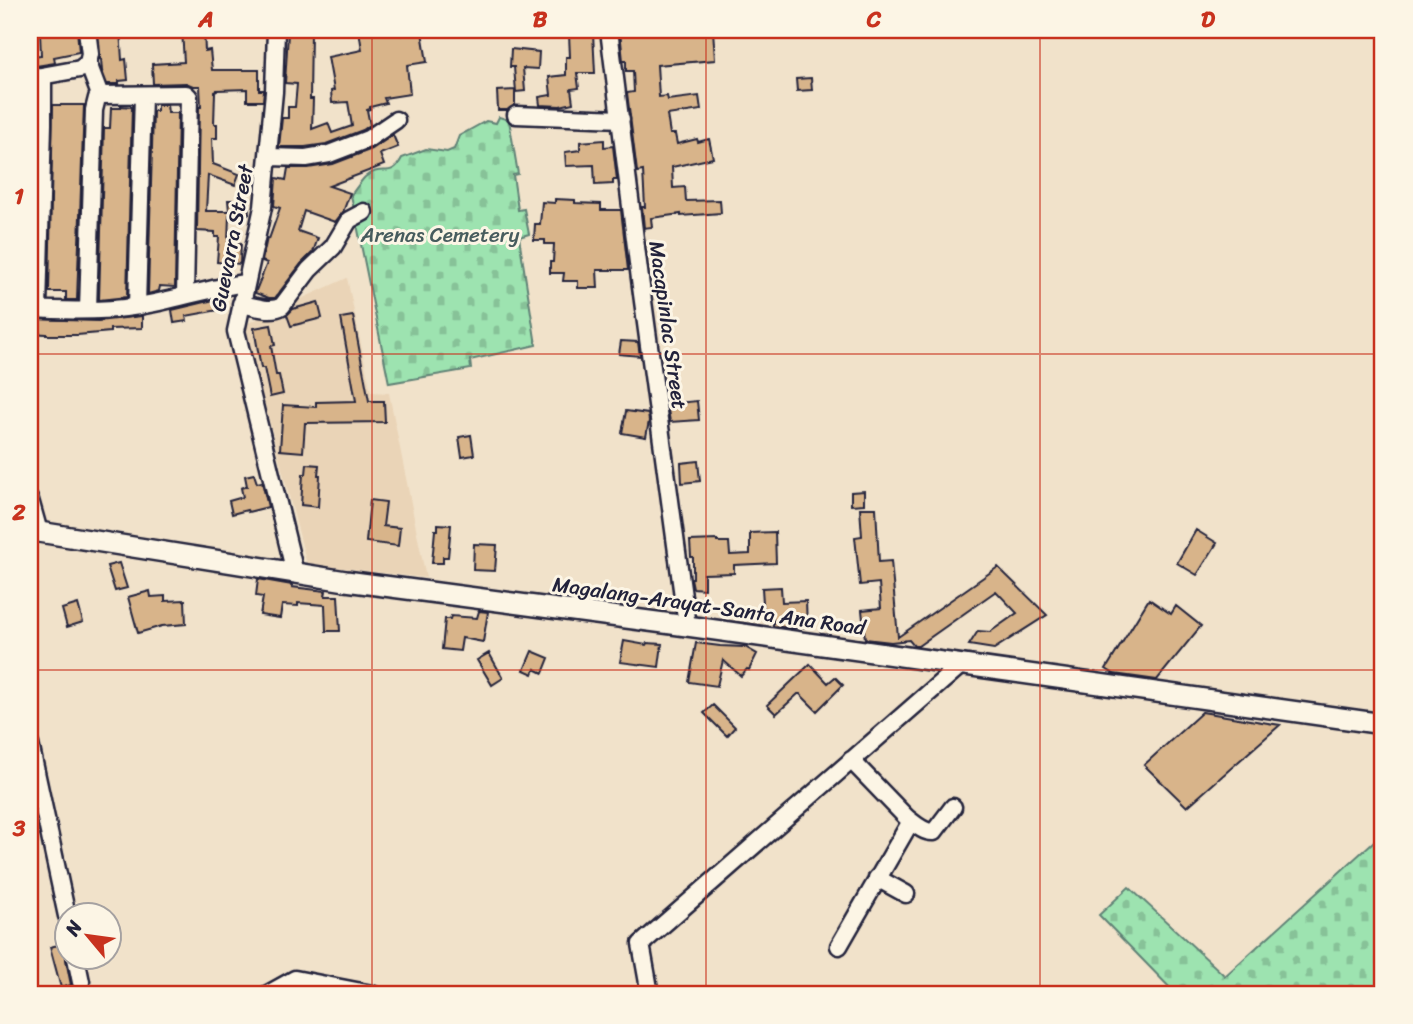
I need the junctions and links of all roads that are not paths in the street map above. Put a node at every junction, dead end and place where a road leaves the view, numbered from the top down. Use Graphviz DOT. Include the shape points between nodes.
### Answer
graph roads {
  1 [pos="87,30"];
  2 [pos="276,30"];
  3 [pos="609,30"];
  4 [pos="88,63"];
  5 [pos="37,77"];
  6 [pos="100,95"];
  7 [pos="143,95"];
  8 [pos="516,115"];
  9 [pos="621,119"];
  10 [pos="396,120"];
  11 [pos="36,125"];
  12 [pos="269,157"];
  13 [pos="364,212"];
  14 [pos="34,260"];
  15 [pos="245,283"];
  16 [pos="185,295"];
  17 [pos="241,304"];
  18 [pos="137,306"];
  19 [pos="34,309"];
  20 [pos="88,310"];
  21 [pos="30,500"];
  22 [pos="35,532"];
  23 [pos="295,573"];
  24 [pos="687,626"];
  25 [pos="962,664"];
  26 [pos="1383,724"];
  27 [pos="30,744"];
  28 [pos="851,760"];
  29 [pos="953,807"];
  30 [pos="911,821"];
  31 [pos="877,878"];
  32 [pos="906,894"];
  33 [pos="64,902"];
  34 [pos="839,946"];
  35 [pos="79,972"];
  36 [pos="81,982"];
  37 [pos="268,994"];
  38 [pos="372,994"];
  39 [pos="650,994"];
  1 -- 4 [label="street"];
  2 -- 12 [label="street, Guevarra Street"];
  3 -- 9 [label="street, Macapinlac Street"];
  4 -- 5 [label="street" via="80,69"];
  4 -- 6 [label="street"];
  5 -- 11 [label="street"];
  6 -- 7 [label="street"];
  6 -- 20 [label="street" via="94,110"];
  7 -- 16 [label="street" via="189,97"];
  7 -- 18 [label="street"];
  8 -- 9 [label="street"];
  9 -- 24 [label="street, Macapinlac Street"];
  10 -- 12 [label="street" via="329,154"];
  11 -- 14 [label="street"];
  12 -- 15 [label="street, Guevarra Street"];
  13 -- 17 [label="street" via="349,220 333,247 282,306 268,309"];
  14 -- 19 [label="street"];
  15 -- 16 [label="street"];
  15 -- 17 [label="street, Guevarra Street"];
  16 -- 18 [label="street"];
  17 -- 23 [label="street, Guevarra Street" via="236,331"];
  18 -- 20 [label="street"];
  19 -- 20 [label="street"];
  21 -- 22 [label="street"];
  22 -- 23 [label="main road, Magalang-Arayat-Santa Ana Road"];
  23 -- 24 [label="main road, Magalang-Arayat-Santa Ana Road"];
  24 -- 25 [label="main road, Magalang-Arayat-Santa Ana Road"];
  25 -- 26 [label="main road, Magalang-Arayat-Santa Ana Road"];
  25 -- 28 [label="street"];
  27 -- 33 [label="street"];
  28 -- 30 [label="street"];
  28 -- 39 [label="street" via="641,944"];
  29 -- 30 [label="street" via="934,832"];
  30 -- 31 [label="street"];
  31 -- 32 [label="street"];
  31 -- 34 [label="street"];
  35 -- 36 [label="street"];
  37 -- 38 [label="street" via="304,979"];
}
